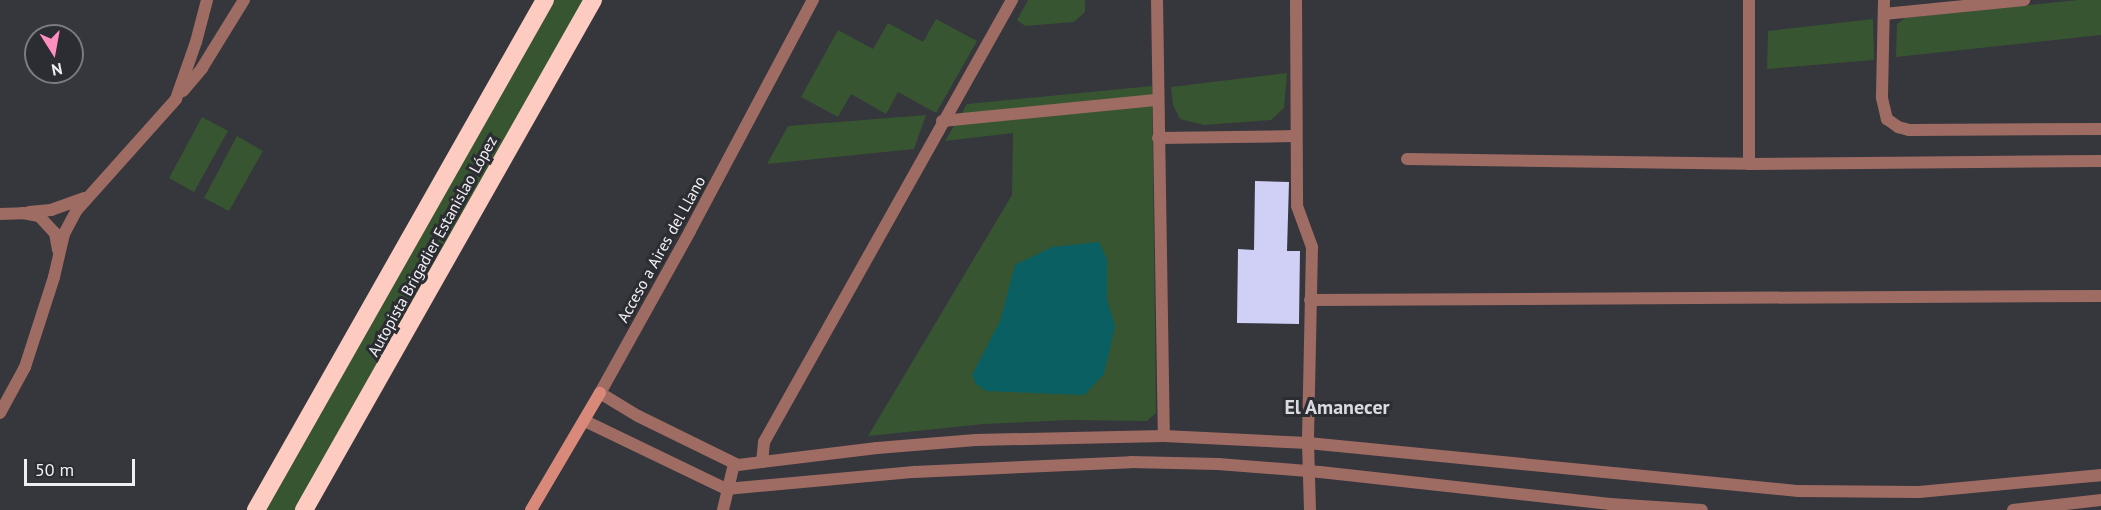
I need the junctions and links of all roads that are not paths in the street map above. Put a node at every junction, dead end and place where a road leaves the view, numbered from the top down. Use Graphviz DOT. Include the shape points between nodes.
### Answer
graph roads {
  1 [pos="207,0"];
  2 [pos="244,0"];
  3 [pos="545,0"];
  4 [pos="593,0"];
  5 [pos="813,0"];
  6 [pos="1012,0"];
  7 [pos="1157,0"];
  8 [pos="1296,0"];
  9 [pos="1749,0"];
  10 [pos="1884,0"];
  11 [pos="2024,0"];
  12 [pos="1884,14"];
  13 [pos="177,99"];
  14 [pos="1158,100"];
  15 [pos="942,121"];
  16 [pos="2101,129"];
  17 [pos="1296,136"];
  18 [pos="1158,138"];
  19 [pos="1407,159"];
  20 [pos="2101,161"];
  21 [pos="1749,164"];
  22 [pos="93,193"];
  23 [pos="23,213"];
  24 [pos="0,214"];
  25 [pos="58,252"];
  26 [pos="2101,296"];
  27 [pos="1310,300"];
  28 [pos="600,393"];
  29 [pos="0,413"];
  30 [pos="585,421"];
  31 [pos="1164,436"];
  32 [pos="1308,443"];
  33 [pos="762,462"];
  34 [pos="734,464"];
  35 [pos="1310,471"];
  36 [pos="2101,475"];
  37 [pos="726,489"];
  38 [pos="2101,500"];
  39 [pos="256,510"];
  40 [pos="304,510"];
  41 [pos="531,510"];
  42 [pos="723,510"];
  43 [pos="1310,510"];
  44 [pos="1702,510"];
  45 [pos="2013,510"];
  1 -- 13 [label="street"];
  2 -- 13 [label="street" via="202,68"];
  3 -- 39 [label="highway, Autopista Brigadier Estanislao López"];
  4 -- 40 [label="highway, Autopista Brigadier Estanislao López"];
  5 -- 28 [label="street, Acceso a Aires del Llano"];
  6 -- 15 [label="street"];
  7 -- 14 [label="street"];
  8 -- 17 [label="street"];
  9 -- 21 [label="street"];
  10 -- 12 [label="street"];
  11 -- 12 [label="street"];
  12 -- 16 [label="street" via="1882,98 1887,119 1898,127"];
  13 -- 22 [label="street"];
  14 -- 15 [label="street"];
  14 -- 18 [label="street"];
  15 -- 33 [label="street" via="764,442"];
  17 -- 18 [label="street"];
  17 -- 27 [label="street" via="1298,206 1312,247"];
  18 -- 31 [label="street"];
  19 -- 21 [label="street"];
  20 -- 21 [label="street"];
  22 -- 23 [label="street" via="72,204"];
  22 -- 25 [label="street" via="76,211"];
  23 -- 24 [label="street"];
  23 -- 25 [label="street" via="39,216 49,224"];
  25 -- 29 [label="street" via="54,277 25,367"];
  26 -- 27 [label="street"];
  27 -- 32 [label="street"];
  28 -- 30 [label="main road, Acceso a Aires del Llano"];
  28 -- 34 [label="street"];
  30 -- 37 [label="street"];
  30 -- 41 [label="main road, Acceso a Aires del Llano"];
  31 -- 32 [label="street"];
  31 -- 33 [label="street" via="976,440"];
  32 -- 35 [label="street"];
  32 -- 36 [label="street" via="1799,490 1919,492"];
  33 -- 34 [label="street"];
  34 -- 37 [label="street"];
  35 -- 37 [label="street" via="1197,463 1026,465"];
  35 -- 43 [label="street"];
  35 -- 44 [label="street" via="1610,504"];
  37 -- 42 [label="street"];
  38 -- 45 [label="street"];
}
